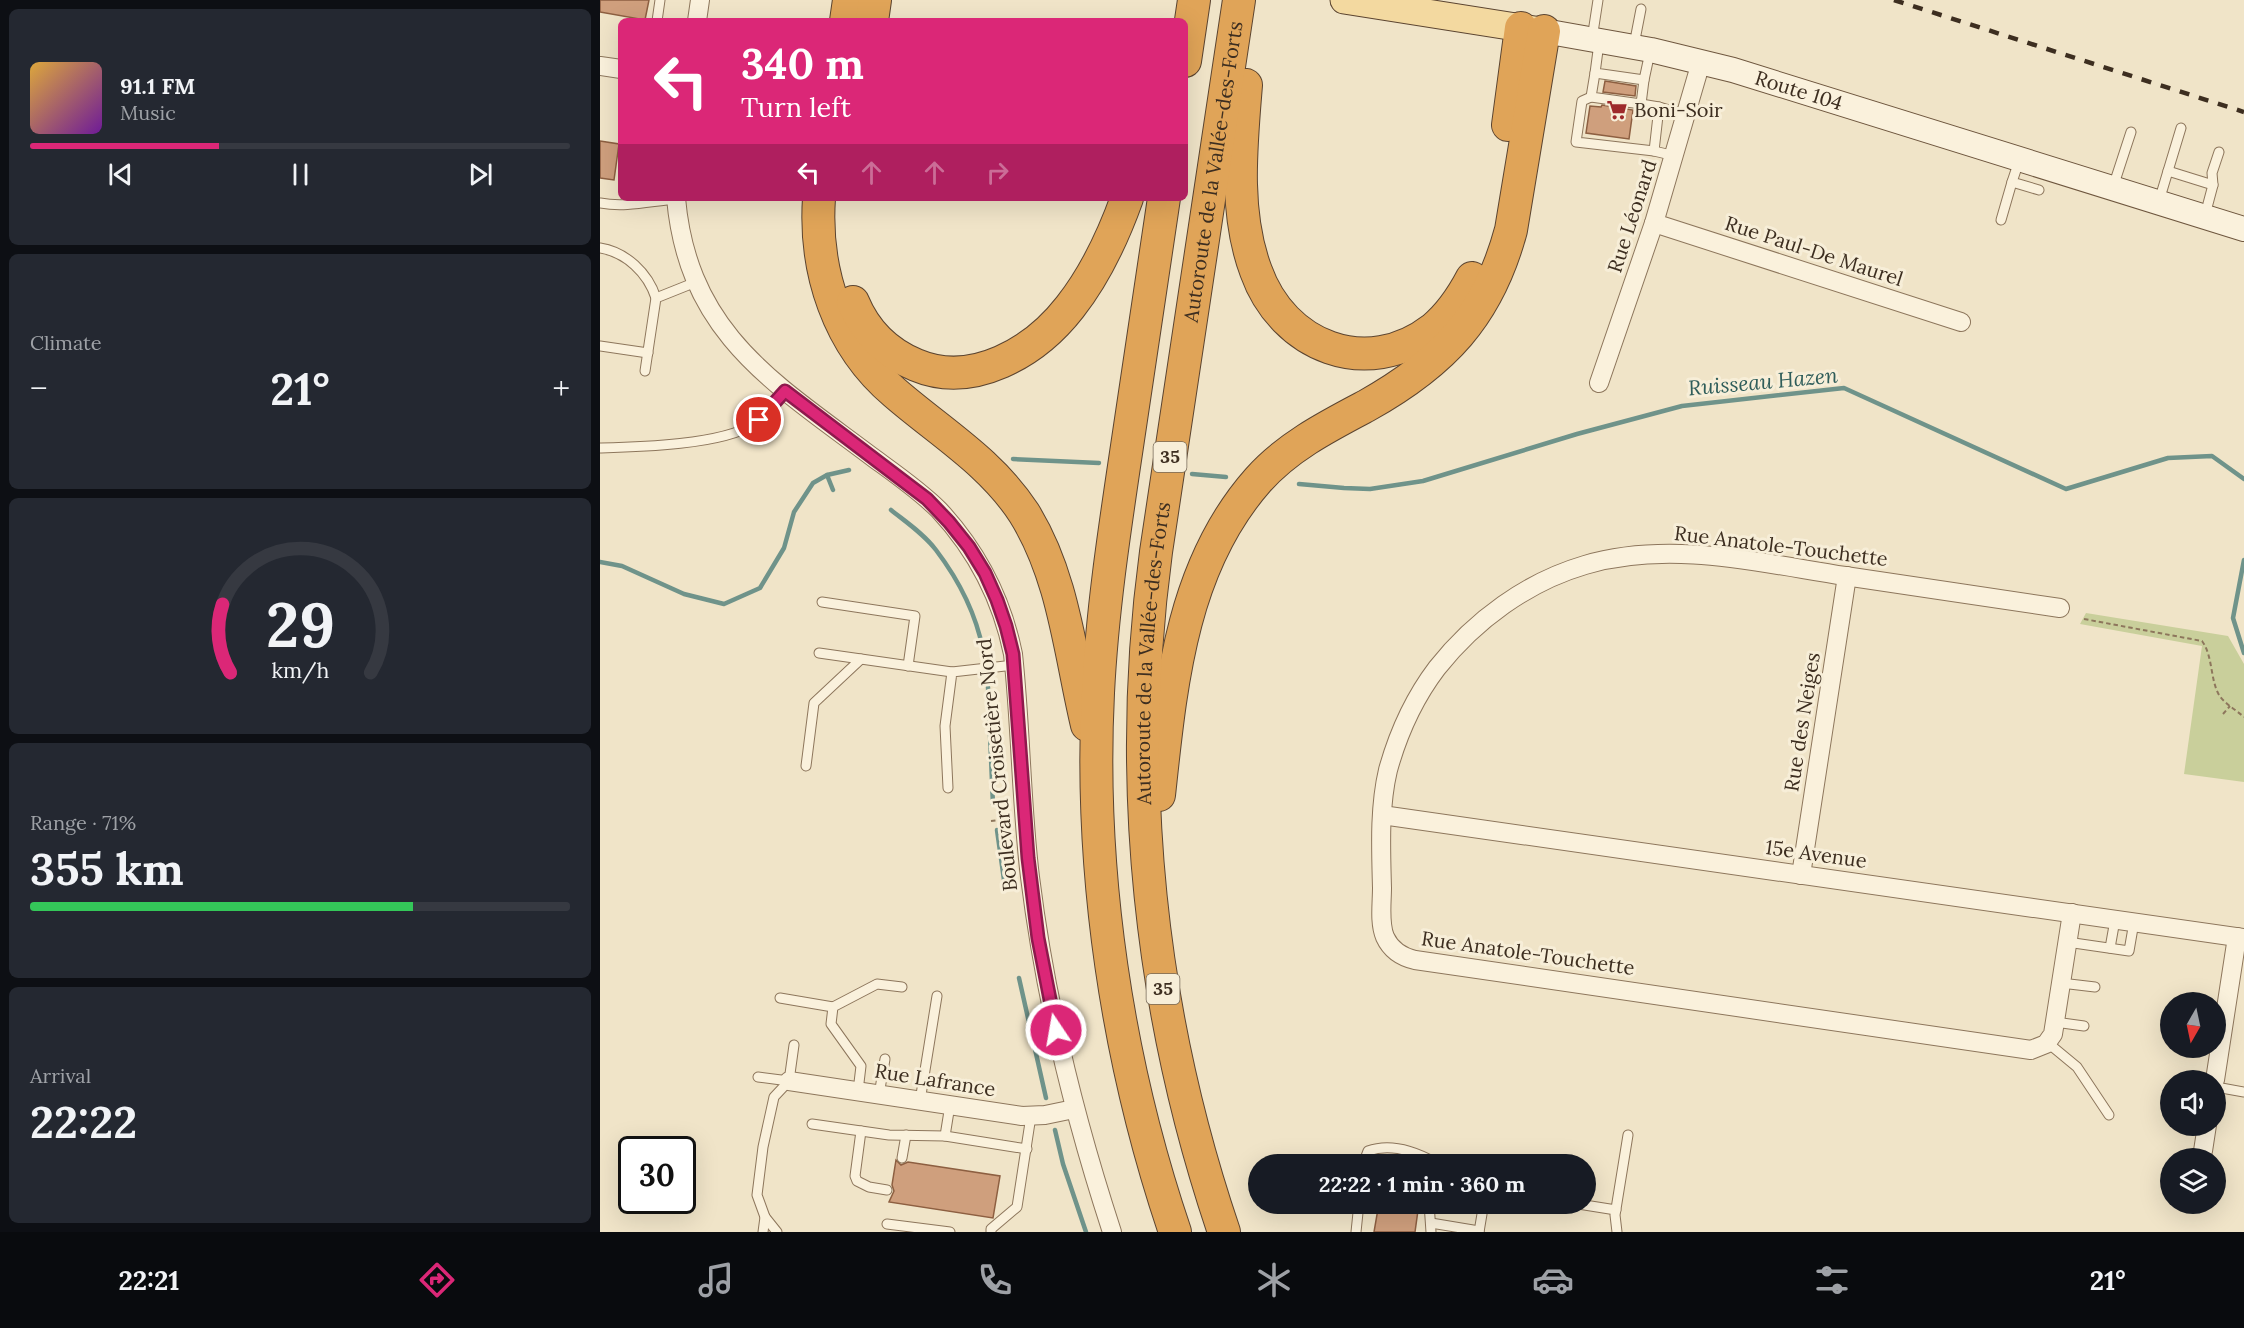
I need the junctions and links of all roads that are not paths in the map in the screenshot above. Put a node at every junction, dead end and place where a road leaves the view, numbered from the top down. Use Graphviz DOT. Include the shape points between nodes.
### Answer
graph roads {
  1 [pos="660,0"];
  2 [pos="700,0"];
  3 [pos="849,0"];
  4 [pos="875,0"];
  5 [pos="1239,0"];
  6 [pos="1253,0"];
  7 [pos="1344,0"];
  8 [pos="1598,0"];
  9 [pos="1641,9"];
  10 [pos="1190,12"];
  11 [pos="657,18"];
  12 [pos="697,18"];
  13 [pos="846,18"];
  14 [pos="872,18"];
  15 [pos="1533,30"];
  16 [pos="1188,32"];
  17 [pos="1242,33"];
  18 [pos="1596,40"];
  19 [pos="1642,48"];
  20 [pos="1701,62"];
  21 [pos="600,66"];
  22 [pos="618,69"];
  23 [pos="1595,73"];
  24 [pos="1644,80"];
  25 [pos="1591,97"];
  26 [pos="1641,104"];
  27 [pos="1659,107"];
  28 [pos="1686,115"];
  29 [pos="2181,128"];
  30 [pos="2131,132"];
  31 [pos="1654,151"];
  32 [pos="2219,152"];
  33 [pos="1675,156"];
  34 [pos="2015,170"];
  35 [pos="2168,171"];
  36 [pos="2213,185"];
  37 [pos="2113,189"];
  38 [pos="2039,190"];
  39 [pos="663,201"];
  40 [pos="676,201"];
  41 [pos="819,201"];
  42 [pos="840,201"];
  43 [pos="1126,201"];
  44 [pos="1164,201"];
  45 [pos="600,203"];
  46 [pos="2158,203"];
  47 [pos="2204,217"];
  48 [pos="2001,220"];
  49 [pos="1654,223"];
  50 [pos="2242,226"];
  51 [pos="600,248"];
  52 [pos="696,282"];
  53 [pos="656,298"];
  54 [pos="1961,322"];
  55 [pos="600,346"];
  56 [pos="648,353"];
  57 [pos="645,371"];
  58 [pos="1599,383"];
  59 [pos="785,391"];
  60 [pos="600,448"];
  61 [pos="1846,576"];
  62 [pos="822,602"];
  63 [pos="2060,608"];
  64 [pos="819,653"];
  65 [pos="861,659"];
  66 [pos="1014,665"];
  67 [pos="908,666"];
  68 [pos="952,672"];
  69 [pos="806,766"];
  70 [pos="1098,771"];
  71 [pos="948,788"];
  72 [pos="1382,815"];
  73 [pos="1801,875"];
  74 [pos="1149,885"];
  75 [pos="2072,913"];
  76 [pos="2115,920"];
  77 [pos="2134,922"];
  78 [pos="2240,938"];
  79 [pos="2067,942"];
  80 [pos="2110,948"];
  81 [pos="2238,974"];
  82 [pos="2061,982"];
  83 [pos="902,987"];
  84 [pos="2096,987"];
  85 [pos="937,996"];
  86 [pos="780,998"];
  87 [pos="833,1007"];
  88 [pos="2055,1022"];
  89 [pos="2084,1026"];
  90 [pos="2048,1043"];
  91 [pos="794,1045"];
  92 [pos="885,1059"];
  93 [pos="2217,1070"];
  94 [pos="758,1077"];
  95 [pos="789,1081"];
  96 [pos="2226,1089"];
  97 [pos="858,1091"];
  98 [pos="2244,1092"];
  99 [pos="879,1095"];
  100 [pos="920,1101"];
  101 [pos="950,1105"];
  102 [pos="1074,1109"];
  103 [pos="2109,1115"];
  104 [pos="1031,1116"];
  105 [pos="812,1124"];
  106 [pos="861,1131"];
  107 [pos="906,1135"];
  108 [pos="1628,1135"];
  109 [pos="945,1136"];
  110 [pos="1027,1149"];
  111 [pos="1367,1154"];
  112 [pos="1416,1154"];
  113 [pos="902,1158"];
  114 [pos="887,1190"];
  115 [pos="1596,1207"];
  116 [pos="1616,1210"];
  117 [pos="1358,1214"];
  118 [pos="1482,1214"];
  119 [pos="765,1217"];
  120 [pos="888,1224"];
  121 [pos="1431,1228"];
  122 [pos="1479,1231"];
  123 [pos="763,1232"];
  124 [pos="777,1232"];
  125 [pos="950,1232"];
  126 [pos="991,1232"];
  127 [pos="1112,1232"];
  128 [pos="1175,1232"];
  129 [pos="1224,1232"];
  130 [pos="1356,1232"];
  131 [pos="1617,1232"];
  1 -- 11 [label="lane"];
  2 -- 12 [label="street"];
  3 -- 13 [label="highway"];
  4 -- 14 [label="highway"];
  5 -- 17 [label="highway, Autoroute de la Vallée-des-Forts / 35"];
  6 -- 17 [label="highway"];
  7 -- 15 [label="main road, Route 104"];
  8 -- 18 [label="lane"];
  9 -- 19 [label="lane"];
  10 -- 16 [label="highway"];
  15 -- 17 [label="highway" via="1487,237 1474,275 1454,307 1432,330 1402,346 1369,353 1330,348 1300,333 1264,292 1245,221 1241,172"];
  15 -- 18 [label="main road, Route 104"];
  15 -- 74 [label="highway" via="1511,230 1497,273 1474,315 1451,344 1422,370 1316,434 1272,466 1236,509 1216,544 1194,594 1176,661"];
  17 -- 74 [label="highway, Autoroute de la Vallée-des-Forts / 35" via="1160,518 1148,614 1142,766"];
  18 -- 19 [label="main road, Route 104"];
  18 -- 23 [label="lane"];
  19 -- 20 [label="main road, Route 104"];
  19 -- 24 [label="lane"];
  20 -- 28 [label="street, Rue Léonard"];
  20 -- 34 [label="main road, Route 104" via="1777,83"];
  21 -- 22 [label="street"];
  23 -- 24 [label="lane"];
  23 -- 25 [label="lane"];
  24 -- 26 [label="lane"];
  25 -- 26 [label="lane"];
  25 -- 31 [label="lane" via="1582,101 1576,142"];
  26 -- 27 [label="lane"];
  27 -- 28 [label="lane"];
  27 -- 31 [label="lane"];
  28 -- 33 [label="street, Rue Léonard"];
  29 -- 35 [label="lane"];
  30 -- 37 [label="lane"];
  31 -- 33 [label="lane"];
  32 -- 36 [label="lane" via="2212,173"];
  33 -- 49 [label="street, Rue Léonard"];
  34 -- 37 [label="main road, Route 104"];
  34 -- 38 [label="lane"];
  34 -- 48 [label="lane"];
  35 -- 36 [label="lane"];
  35 -- 46 [label="lane"];
  36 -- 47 [label="lane"];
  37 -- 46 [label="main road, Route 104"];
  39 -- 45 [label="lane" via="613,206"];
  40 -- 52 [label="street, Boulevard Croisetière Nord" via="683,242"];
  41 -- 70 [label="highway" via="826,280 851,341 885,384 996,477 1034,532 1065,616 1074,673"];
  42 -- 43 [label="highway" via="841,262 851,298 867,328 881,344 907,361 955,373 995,365 1035,342 1053,326 1093,273"];
  44 -- 70 [label="highway, 35" via="1105,605 1098,695"];
  46 -- 47 [label="main road, Route 104"];
  47 -- 50 [label="main road, Route 104"];
  49 -- 54 [label="street, Rue Paul-De Maurel"];
  49 -- 58 [label="street, Rue Léonard"];
  51 -- 53 [label="lane" via="616,252 636,267 648,279"];
  52 -- 53 [label="lane"];
  52 -- 59 [label="street, Boulevard Croisetière Nord" via="724,332"];
  53 -- 56 [label="lane"];
  55 -- 56 [label="lane"];
  56 -- 57 [label="lane"];
  59 -- 60 [label="lane" via="759,420 739,431 681,443"];
  59 -- 66 [label="street, Boulevard Croisetière Nord" via="914,488 949,522 978,560 991,585 1006,626"];
  61 -- 63 [label="street, Rue Anatole-Touchette"];
  61 -- 72 [label="street, Rue Anatole-Touchette" via="1667,553 1587,564 1537,585 1486,618 1457,645 1429,681 1396,745"];
  61 -- 73 [label="street, Rue des Neiges"];
  62 -- 67 [label="lane" via="915,616"];
  64 -- 65 [label="lane"];
  65 -- 67 [label="lane"];
  65 -- 69 [label="lane" via="814,703"];
  66 -- 68 [label="lane"];
  66 -- 102 [label="street, Boulevard Croisetière Nord" via="1035,917"];
  67 -- 68 [label="lane"];
  68 -- 71 [label="lane" via="945,726"];
  70 -- 128 [label="highway, 35" via="1103,882 1117,996 1142,1117"];
  72 -- 73 [label="street, 15e Avenue"];
  72 -- 90 [label="street, Rue Anatole-Touchette" via="1382,927 1391,947 1410,959 2027,1050"];
  73 -- 75 [label="street, 15e Avenue"];
  74 -- 129 [label="highway, Autoroute de la Vallée-des-Forts / 35" via="1180,1075"];
  75 -- 76 [label="street, 15e Avenue"];
  75 -- 79 [label="street"];
  76 -- 77 [label="street, 15e Avenue"];
  76 -- 80 [label="lane"];
  77 -- 78 [label="street, 15e Avenue"];
  77 -- 80 [label="lane" via="2129,951"];
  78 -- 81 [label="street"];
  79 -- 80 [label="lane"];
  79 -- 82 [label="street"];
  81 -- 93 [label="street"];
  82 -- 84 [label="lane"];
  82 -- 88 [label="street"];
  83 -- 87 [label="lane" via="877,984"];
  85 -- 100 [label="lane"];
  86 -- 87 [label="lane"];
  87 -- 97 [label="lane" via="831,1024 861,1066"];
  88 -- 89 [label="lane"];
  88 -- 90 [label="street"];
  90 -- 103 [label="lane" via="2077,1067"];
  91 -- 95 [label="lane"];
  92 -- 99 [label="lane"];
  94 -- 95 [label="lane"];
  95 -- 97 [label="street, Rue Lafrance"];
  95 -- 119 [label="lane" via="774,1097 767,1122 757,1195"];
  96 -- 98 [label="lane"];
  97 -- 99 [label="street, Rue Lafrance"];
  99 -- 100 [label="street, Rue Lafrance"];
  100 -- 101 [label="street, Rue Lafrance"];
  101 -- 104 [label="street, Rue Lafrance"];
  101 -- 109 [label="lane"];
  102 -- 104 [label="street, Rue Lafrance"];
  102 -- 127 [label="street, Boulevard Croisetière Nord"];
  104 -- 110 [label="lane"];
  105 -- 106 [label="lane"];
  106 -- 107 [label="lane"];
  106 -- 114 [label="lane" via="857,1181"];
  107 -- 109 [label="lane"];
  107 -- 113 [label="lane"];
  108 -- 116 [label="lane"];
  109 -- 110 [label="lane"];
  110 -- 126 [label="lane" via="1017,1207"];
  111 -- 112 [label="lane" via="1386,1147"];
  115 -- 116 [label="lane"];
  116 -- 131 [label="lane"];
  117 -- 130 [label="lane"];
  118 -- 122 [label="lane"];
  119 -- 123 [label="lane"];
  119 -- 124 [label="lane"];
  120 -- 125 [label="lane"];
  121 -- 122 [label="lane"];
}
